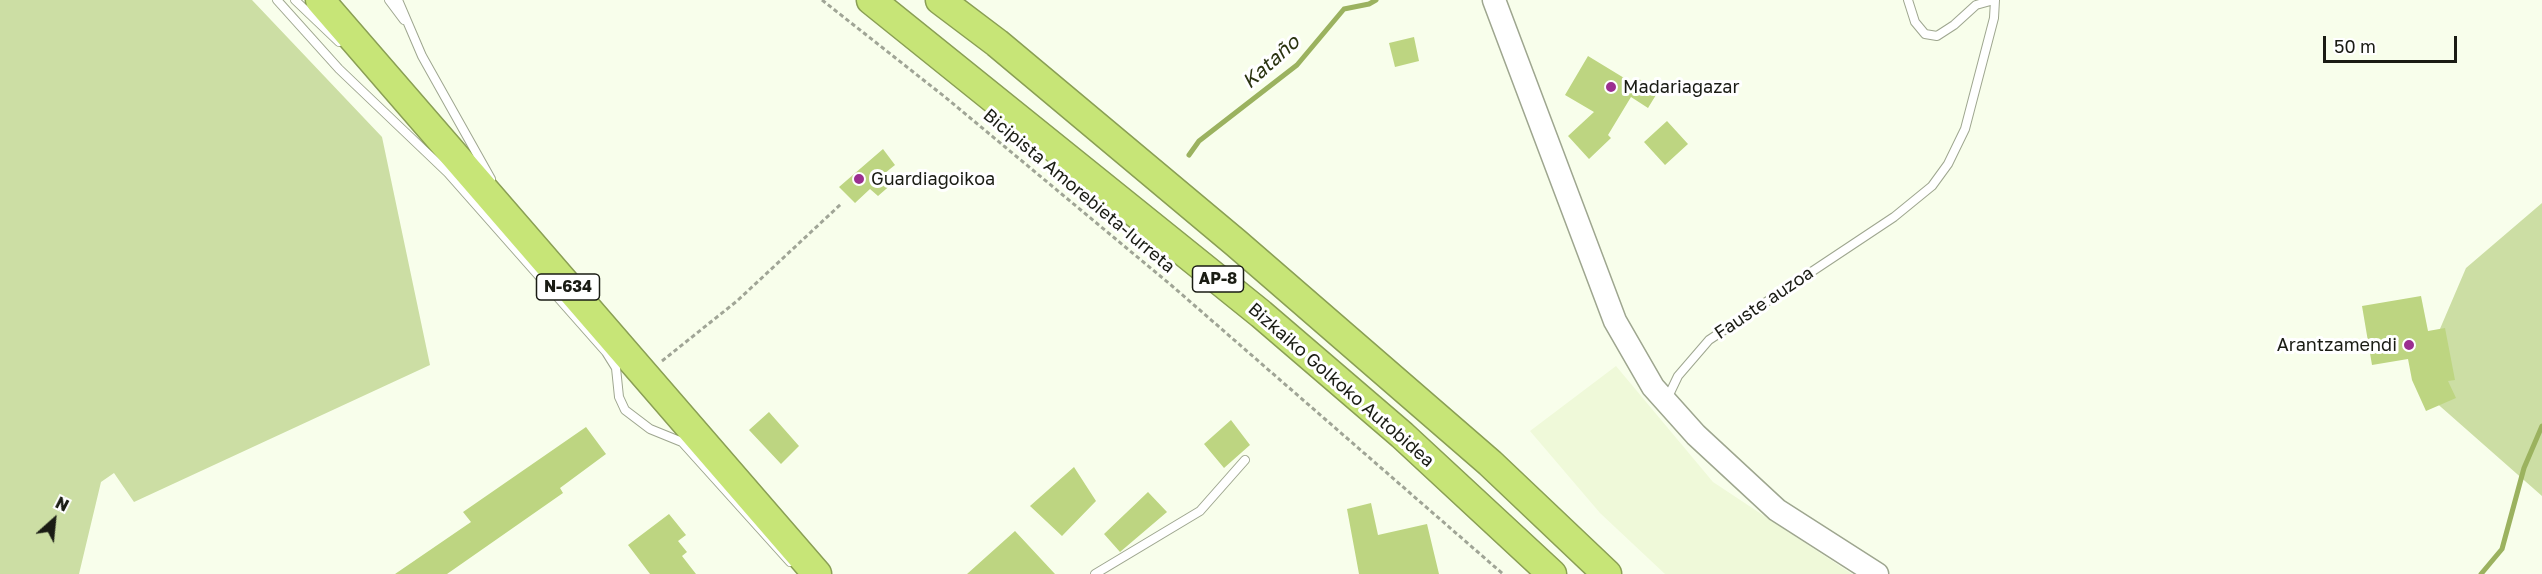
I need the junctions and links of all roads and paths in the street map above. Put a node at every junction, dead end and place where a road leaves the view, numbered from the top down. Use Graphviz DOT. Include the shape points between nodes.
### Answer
graph roads {
  1 [pos="277,0"];
  2 [pos="295,0"];
  3 [pos="320,0"];
  4 [pos="389,0"];
  5 [pos="398,0"];
  6 [pos="822,0"];
  7 [pos="871,0"];
  8 [pos="940,0"];
  9 [pos="1494,0"];
  10 [pos="1908,0"];
  11 [pos="1994,0"];
  12 [pos="412,31"];
  13 [pos="344,47"];
  14 [pos="361,62"];
  15 [pos="430,127"];
  16 [pos="841,204"];
  17 [pos="513,223"];
  18 [pos="645,375"];
  19 [pos="1665,404"];
  20 [pos="1245,460"];
  21 [pos="807,571"];
  22 [pos="1095,574"];
  23 [pos="1503,574"];
  24 [pos="1552,574"];
  25 [pos="1607,574"];
  26 [pos="1877,574"];
  1 -- 21 [label="lane" via="339,69 448,173 606,352 616,368 619,397 625,410 650,429 682,442 774,547"];
  2 -- 13 [label="lane"];
  3 -- 15 [label="highway, N-634"];
  4 -- 12 [label="lane"];
  5 -- 12 [label="lane"];
  6 -- 23 [label="path, Bicipista Amorebieta-Iurreta" via="1171,285"];
  7 -- 24 [label="highway, Bizkaiko Golkoko Autobidea / AP-8" via="1261,314 1402,435"];
  8 -- 25 [label="highway, AP-8" via="1236,243 1490,463"];
  9 -- 19 [label="street" via="1615,321"];
  10 -- 11 [label="lane, Fauste auzoa" via="1915,22 1925,34 1937,36 1976,5"];
  11 -- 19 [label="lane, Fauste auzoa" via="1994,18 1965,129 1932,186 1894,217 1709,340 1678,376"];
  12 -- 17 [label="lane"];
  14 -- 15 [label="lane"];
  15 -- 17 [label="highway, N-634"];
  16 -- 18 [label="path" via="737,301"];
  17 -- 18 [label="highway, N-634"];
  18 -- 21 [label="highway, N-634"];
  19 -- 26 [label="street" via="1778,510"];
  20 -- 22 [label="lane" via="1200,511"];
}
